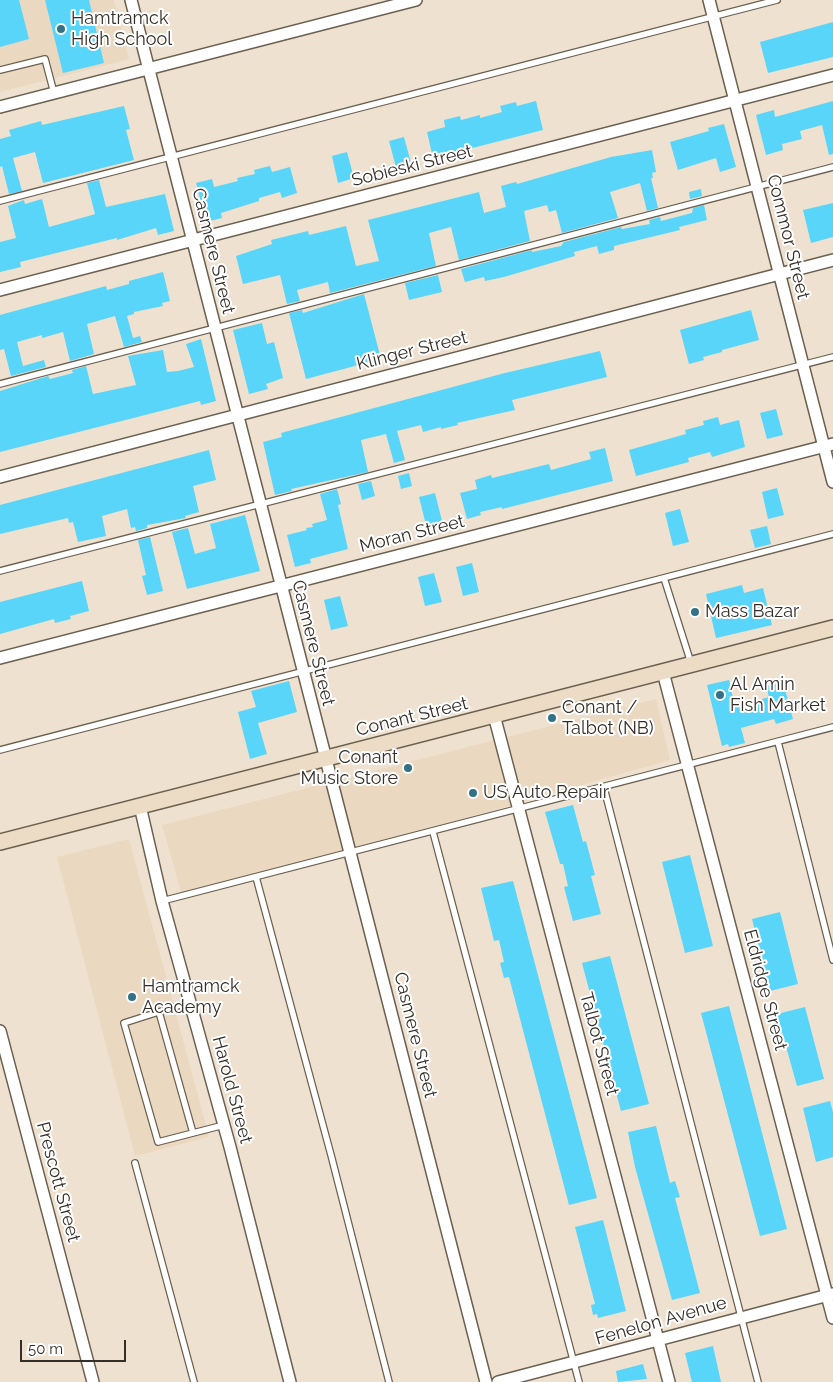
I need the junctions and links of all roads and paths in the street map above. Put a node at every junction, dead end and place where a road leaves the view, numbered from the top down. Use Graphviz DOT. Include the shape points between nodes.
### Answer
graph roads {
  1 [pos="131,0"];
  2 [pos="416,0"];
  3 [pos="709,0"];
  4 [pos="777,0"];
  5 [pos="714,16"];
  6 [pos="149,69"];
  7 [pos="0,70"];
  8 [pos="833,75"];
  9 [pos="54,93"];
  10 [pos="735,101"];
  11 [pos="0,107"];
  12 [pos="171,156"];
  13 [pos="833,167"];
  14 [pos="757,187"];
  15 [pos="0,200"];
  16 [pos="192,240"];
  17 [pos="833,260"];
  18 [pos="779,274"];
  19 [pos="0,290"];
  20 [pos="215,328"];
  21 [pos="833,357"];
  22 [pos="803,365"];
  23 [pos="0,384"];
  24 [pos="237,414"];
  25 [pos="828,445"];
  26 [pos="0,477"];
  27 [pos="833,482"];
  28 [pos="260,504"];
  29 [pos="833,534"];
  30 [pos="0,571"];
  31 [pos="664,578"];
  32 [pos="281,586"];
  33 [pos="833,628"];
  34 [pos="0,658"];
  35 [pos="691,664"];
  36 [pos="302,672"];
  37 [pos="663,672"];
  38 [pos="494,715"];
  39 [pos="833,727"];
  40 [pos="778,742"];
  41 [pos="0,750"];
  42 [pos="325,759"];
  43 [pos="688,766"];
  44 [pos="604,788"];
  45 [pos="140,806"];
  46 [pos="519,809"];
  47 [pos="433,832"];
  48 [pos="0,842"];
  49 [pos="350,853"];
  50 [pos="256,877"];
  51 [pos="162,901"];
  52 [pos="833,960"];
  53 [pos="190,1002"];
  54 [pos="160,1012"];
  55 [pos="0,1031"];
  56 [pos="224,1125"];
  57 [pos="194,1133"];
  58 [pos="135,1163"];
  59 [pos="830,1294"];
  60 [pos="740,1317"];
  61 [pos="833,1318"];
  62 [pos="658,1341"];
  63 [pos="574,1363"];
  64 [pos="92,1382"];
  65 [pos="194,1382"];
  66 [pos="290,1382"];
  67 [pos="389,1382"];
  68 [pos="486,1382"];
  69 [pos="498,1382"];
  70 [pos="579,1382"];
  71 [pos="669,1382"];
  72 [pos="758,1382"];
  1 -- 6 [label="street, Casmere Street"];
  2 -- 6 [label="street"];
  3 -- 5 [label="street, Commor Street"];
  4 -- 5 [label="lane"];
  5 -- 10 [label="street, Commor Street"];
  5 -- 12 [label="lane"];
  6 -- 9 [label="street"];
  6 -- 12 [label="street, Casmere Street"];
  7 -- 9 [label="lane" via="45,59"];
  8 -- 10 [label="street, Sobieski Street"];
  9 -- 11 [label="street"];
  10 -- 14 [label="street, Commor Street"];
  10 -- 16 [label="street, Sobieski Street"];
  12 -- 15 [label="lane"];
  12 -- 16 [label="street, Casmere Street"];
  13 -- 14 [label="lane"];
  14 -- 18 [label="street, Commor Street"];
  14 -- 20 [label="lane"];
  16 -- 19 [label="street, Sobieski Street"];
  16 -- 20 [label="street, Casmere Street"];
  17 -- 18 [label="street, Klinger Street"];
  18 -- 22 [label="street, Commor Street"];
  18 -- 24 [label="street, Klinger Street"];
  20 -- 23 [label="lane"];
  20 -- 24 [label="street, Casmere Street"];
  21 -- 22 [label="lane"];
  22 -- 25 [label="street, Commor Street"];
  22 -- 28 [label="lane"];
  24 -- 26 [label="street, Klinger Street"];
  24 -- 28 [label="street, Casmere Street"];
  25 -- 27 [label="street, Commor Street"];
  25 -- 32 [label="street, Moran Street"];
  28 -- 30 [label="lane"];
  28 -- 32 [label="street, Casmere Street"];
  29 -- 31 [label="lane"];
  31 -- 35 [label="lane"];
  31 -- 36 [label="lane"];
  32 -- 34 [label="street, Moran Street"];
  32 -- 36 [label="street, Casmere Street"];
  33 -- 35 [label="main road, Conant Street"];
  35 -- 37 [label="main road, Conant Street"];
  36 -- 41 [label="lane"];
  36 -- 42 [label="street, Casmere Street"];
  37 -- 38 [label="main road, Conant Street"];
  37 -- 43 [label="street, Eldridge Street"];
  38 -- 42 [label="main road, Conant Street"];
  38 -- 46 [label="street, Talbot Street"];
  39 -- 40 [label="lane"];
  40 -- 43 [label="lane"];
  40 -- 52 [label="lane"];
  42 -- 45 [label="main road, Conant Street"];
  42 -- 49 [label="street, Casmere Street"];
  43 -- 44 [label="lane"];
  43 -- 59 [label="street, Eldridge Street"];
  44 -- 46 [label="lane"];
  44 -- 60 [label="lane"];
  45 -- 48 [label="main road, Conant Street"];
  45 -- 51 [label="street, Harold Street"];
  46 -- 47 [label="lane"];
  46 -- 62 [label="street, Talbot Street"];
  47 -- 49 [label="lane"];
  47 -- 63 [label="lane"];
  49 -- 50 [label="lane"];
  49 -- 68 [label="street, Casmere Street"];
  50 -- 51 [label="lane"];
  50 -- 67 [label="lane"];
  51 -- 53 [label="street, Harold Street"];
  53 -- 54 [label="lane"];
  53 -- 56 [label="street, Harold Street"];
  54 -- 57 [label="lane"];
  54 -- 57 [label="lane" via="124,1023 158,1142"];
  55 -- 64 [label="street, Prescott Street"];
  56 -- 57 [label="lane"];
  56 -- 66 [label="street, Harold Street"];
  58 -- 65 [label="lane"];
  59 -- 60 [label="street, Fenelon Avenue"];
  59 -- 61 [label="street, Eldridge Street"];
  60 -- 62 [label="street, Fenelon Avenue"];
  60 -- 72 [label="lane"];
  62 -- 63 [label="street, Fenelon Avenue"];
  62 -- 71 [label="street, Talbot Street"];
  63 -- 69 [label="street, Fenelon Avenue"];
  63 -- 70 [label="lane"];
}
